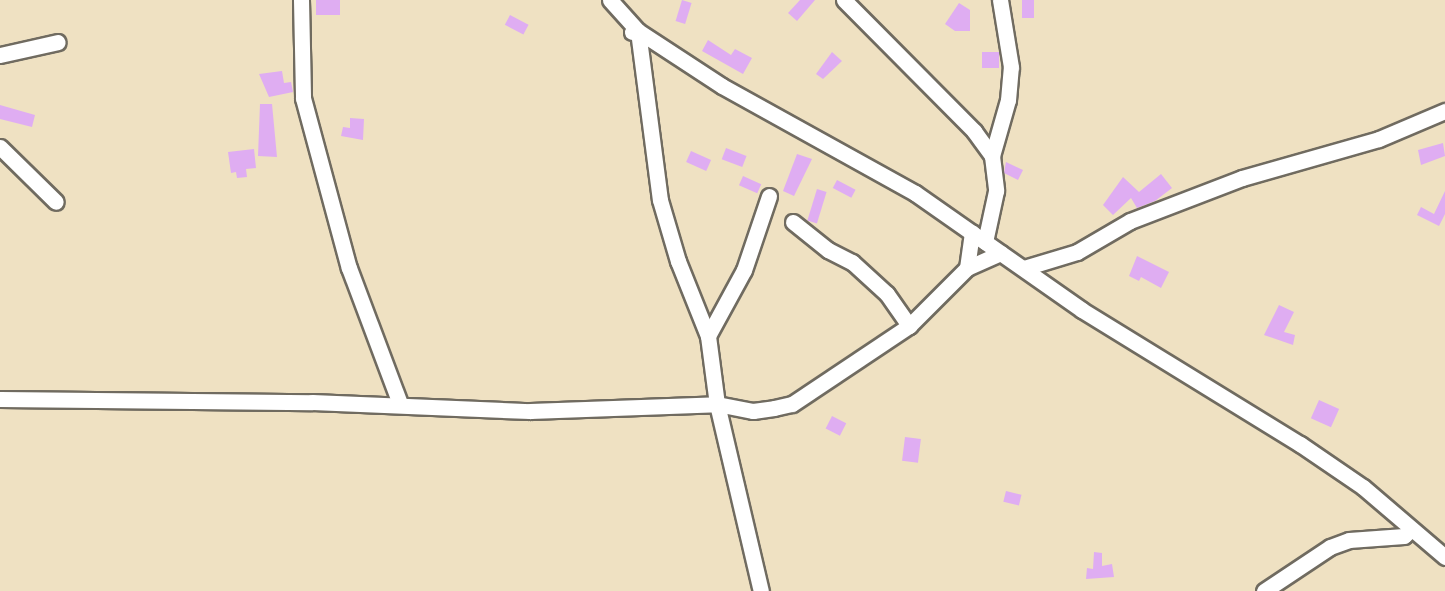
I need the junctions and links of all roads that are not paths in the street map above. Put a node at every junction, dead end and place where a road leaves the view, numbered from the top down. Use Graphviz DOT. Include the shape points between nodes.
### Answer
graph roads {
  1 [pos="301,0"];
  2 [pos="596,0"];
  3 [pos="610,0"];
  4 [pos="844,0"];
  5 [pos="1000,0"];
  6 [pos="633,32"];
  7 [pos="58,42"];
  8 [pos="0,55"];
  9 [pos="1445,111"];
  10 [pos="0,147"];
  11 [pos="992,156"];
  12 [pos="769,196"];
  13 [pos="56,202"];
  14 [pos="793,222"];
  15 [pos="972,232"];
  16 [pos="986,242"];
  17 [pos="1001,253"];
  18 [pos="967,268"];
  19 [pos="1024,268"];
  20 [pos="909,326"];
  21 [pos="708,336"];
  22 [pos="0,399"];
  23 [pos="400,404"];
  24 [pos="717,404"];
  25 [pos="1411,529"];
  26 [pos="1445,558"];
  27 [pos="760,591"];
  28 [pos="1264,591"];
  1 -- 23 [label="street" via="303,98 349,268"];
  2 -- 6 [label="street"];
  3 -- 6 [label="street"];
  4 -- 11 [label="street" via="974,131"];
  5 -- 11 [label="street" via="1011,67 1008,100"];
  6 -- 15 [label="street" via="915,193"];
  6 -- 21 [label="street" via="660,200 678,261"];
  7 -- 8 [label="street"];
  9 -- 19 [label="street" via="1379,139 1231,182 1130,221 1077,252"];
  10 -- 13 [label="street"];
  11 -- 16 [label="street" via="996,191"];
  12 -- 21 [label="street" via="744,270"];
  14 -- 20 [label="street" via="828,250 852,262 887,294"];
  15 -- 16 [label="street"];
  15 -- 18 [label="street"];
  16 -- 17 [label="street"];
  17 -- 18 [label="street"];
  17 -- 19 [label="street"];
  18 -- 20 [label="street"];
  19 -- 25 [label="street" via="1082,310 1300,444 1363,488"];
  20 -- 24 [label="street" via="824,378 792,404 753,411"];
  21 -- 24 [label="street"];
  22 -- 23 [label="street"];
  23 -- 24 [label="street" via="530,411"];
  24 -- 27 [label="street"];
  25 -- 26 [label="street"];
  25 -- 28 [label="street" via="1404,536 1349,540 1330,547"];
}
